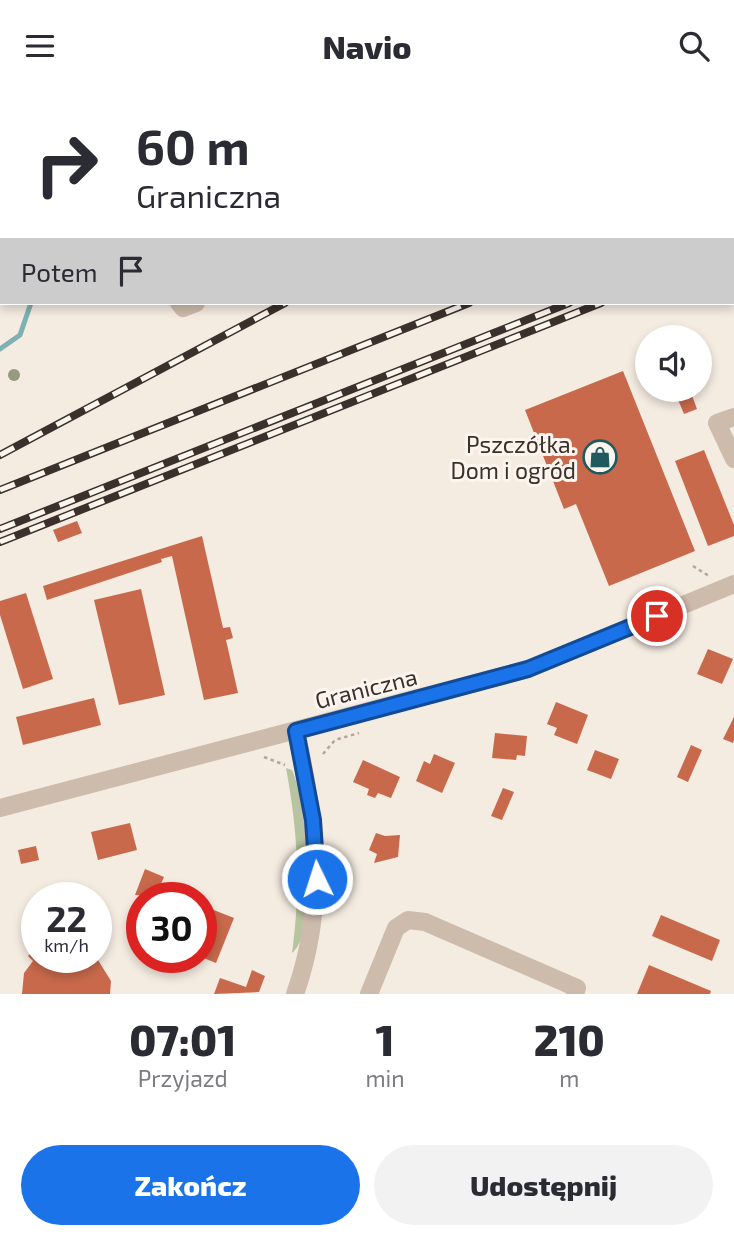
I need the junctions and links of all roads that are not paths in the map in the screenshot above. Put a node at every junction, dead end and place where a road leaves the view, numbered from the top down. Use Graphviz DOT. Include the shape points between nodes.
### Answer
graph roads {
  1 [pos="734,417"];
  2 [pos="734,459"];
  3 [pos="734,584"];
  4 [pos="296,731"];
  5 [pos="0,808"];
  6 [pos="295,994"];
  7 [pos="369,994"];
  8 [pos="575,994"];
  1 -- 2 [label="street" via="717,423"];
  3 -- 4 [label="street, Graniczna" via="528,669"];
  4 -- 5 [label="street, Graniczna"];
  4 -- 6 [label="street" via="313,820 317,879 309,956"];
  7 -- 8 [label="street" via="397,928 408,920 425,922 578,988"];
}
